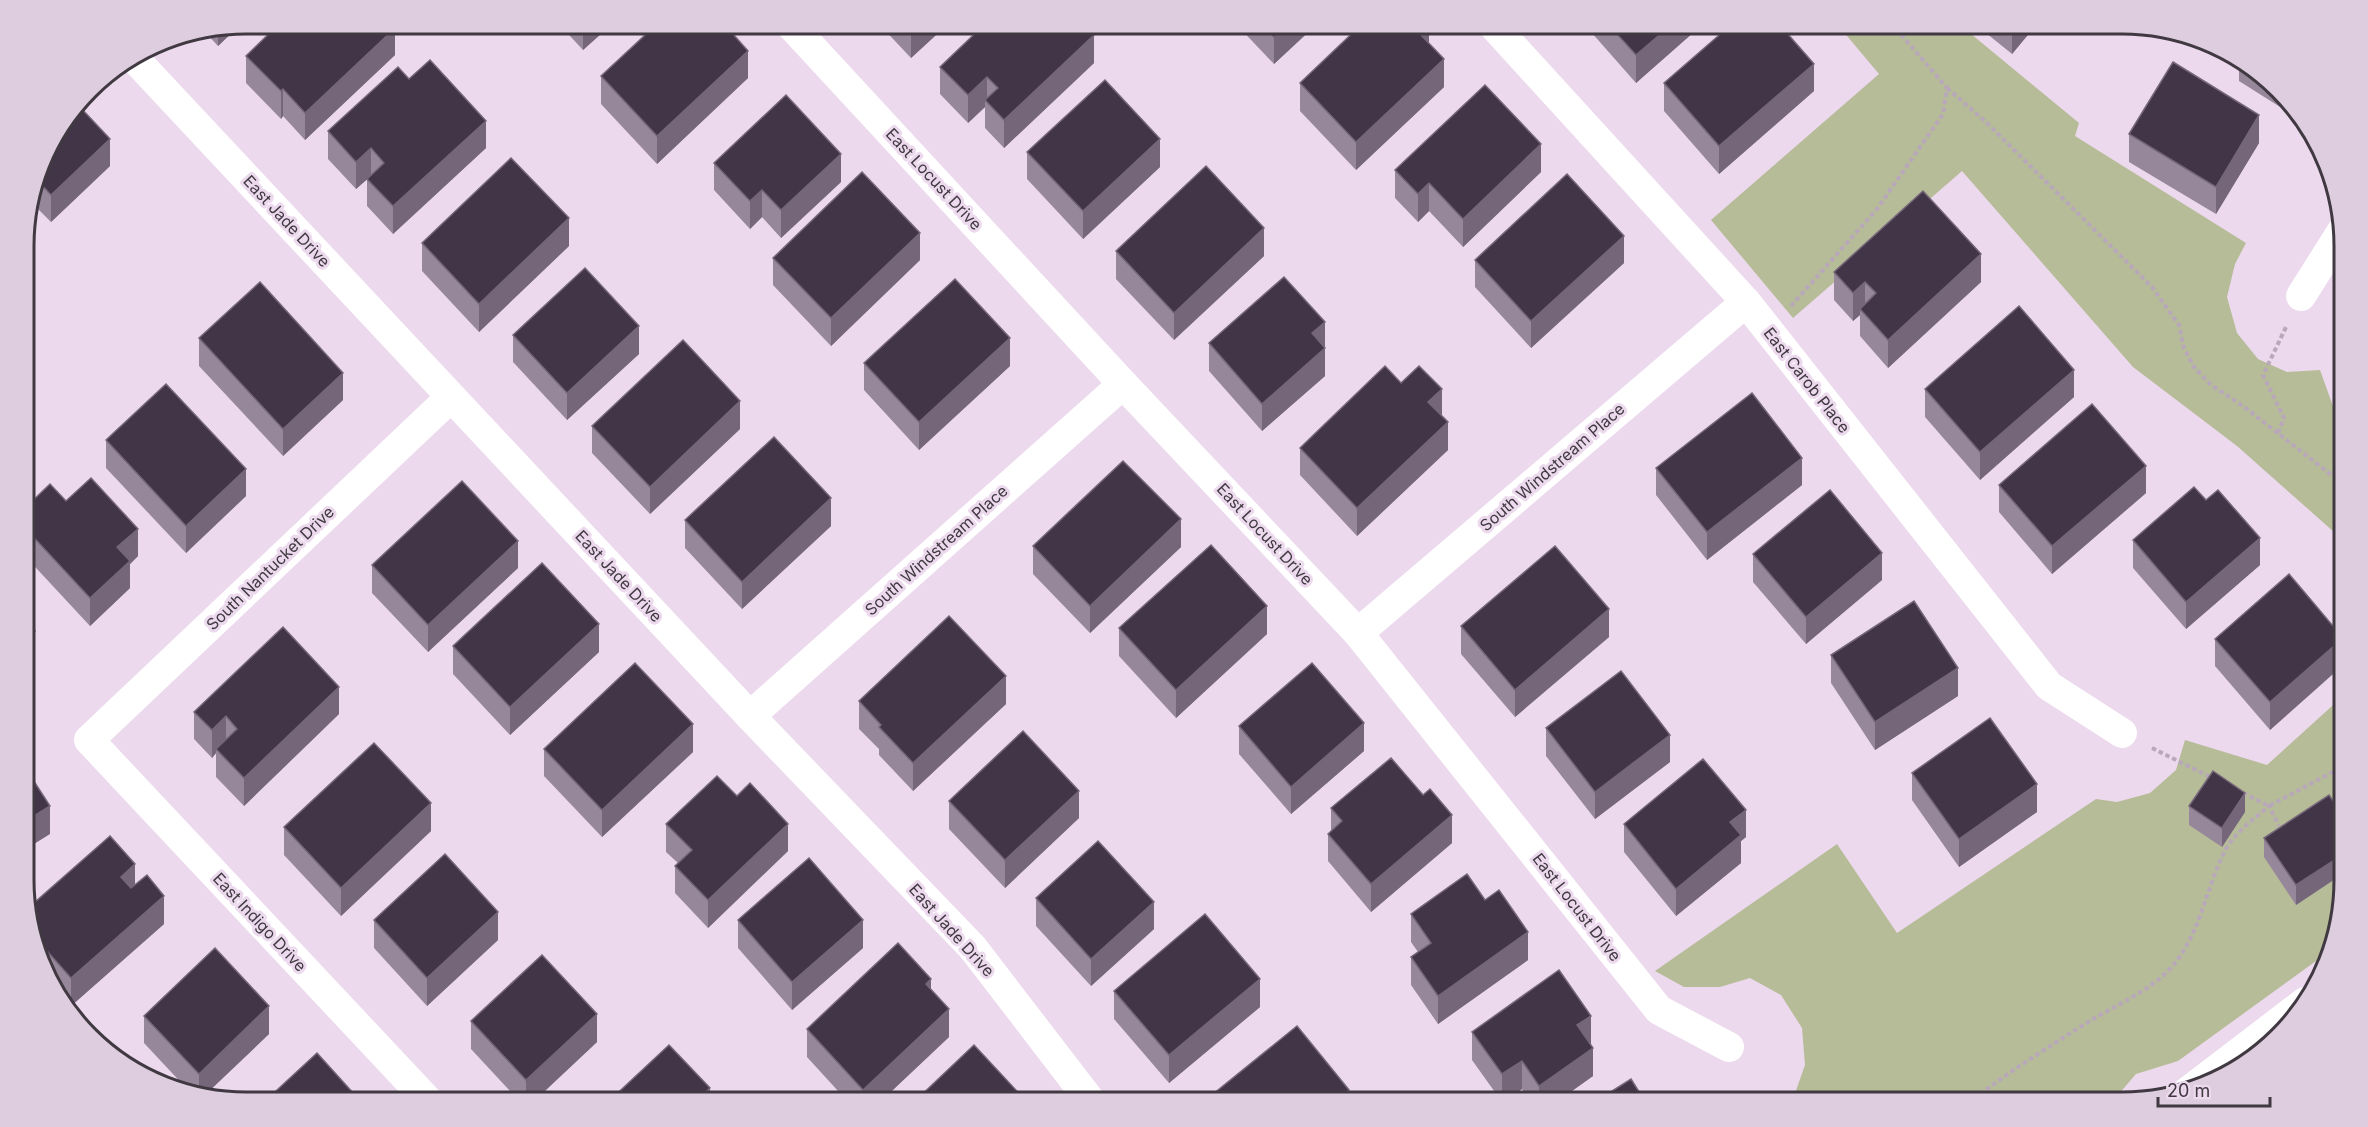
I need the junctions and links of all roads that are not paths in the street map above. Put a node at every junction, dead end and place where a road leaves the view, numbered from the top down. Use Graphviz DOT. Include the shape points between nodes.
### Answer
graph roads {
  1 [pos="1501,34"];
  2 [pos="800,35"];
  3 [pos="139,64"];
  4 [pos="2334,244"];
  5 [pos="2301,296"];
  6 [pos="1746,302"];
  7 [pos="1123,384"];
  8 [pos="452,397"];
  9 [pos="1358,633"];
  10 [pos="750,716"];
  11 [pos="2122,733"];
  12 [pos="89,740"];
  13 [pos="2279,1023"];
  14 [pos="1729,1047"];
  15 [pos="2215,1071"];
  16 [pos="420,1092"];
  17 [pos="1084,1092"];
  1 -- 6 [label="street, East Carob Place"];
  2 -- 7 [label="street, East Locust Drive"];
  3 -- 8 [label="street, East Jade Drive"];
  4 -- 5 [label="street"];
  6 -- 9 [label="street, South Windstream Place"];
  6 -- 11 [label="street, East Carob Place" via="2049,686"];
  7 -- 9 [label="street, East Locust Drive"];
  7 -- 10 [label="street, South Windstream Place"];
  8 -- 10 [label="street, East Jade Drive"];
  8 -- 12 [label="street, South Nantucket Drive"];
  9 -- 14 [label="street, East Locust Drive" via="1659,1010"];
  10 -- 17 [label="street, East Jade Drive" via="973,948"];
  12 -- 16 [label="street, East Indigo Drive"];
  13 -- 15 [label="street"];
}
